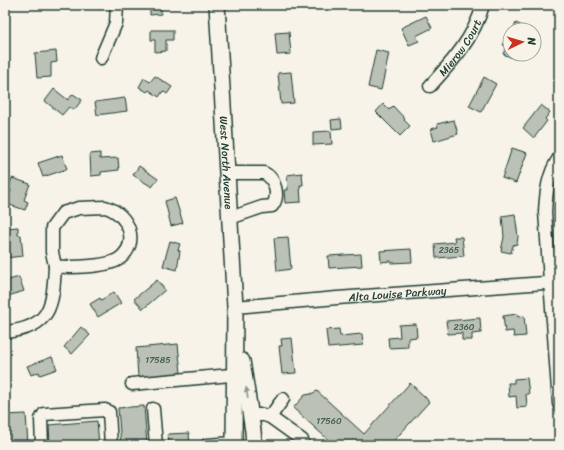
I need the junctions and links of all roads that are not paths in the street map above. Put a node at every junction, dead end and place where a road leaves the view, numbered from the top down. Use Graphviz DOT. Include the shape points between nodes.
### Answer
graph roads {
  1 [pos="117,5"];
  2 [pos="217,5"];
  3 [pos="483,5"];
  4 [pos="101,58"];
  5 [pos="430,86"];
  6 [pos="559,158"];
  7 [pos="227,173"];
  8 [pos="230,218"];
  9 [pos="55,266"];
  10 [pos="555,283"];
  11 [pos="235,314"];
  12 [pos="5,332"];
  13 [pos="239,374"];
  14 [pos="132,384"];
  15 [pos="283,399"];
  16 [pos="559,404"];
  17 [pos="153,410"];
  18 [pos="250,415"];
  19 [pos="270,417"];
  20 [pos="234,444"];
  21 [pos="42,445"];
  22 [pos="111,445"];
  23 [pos="156,445"];
  24 [pos="207,445"];
  25 [pos="254,445"];
  26 [pos="303,445"];
  1 -- 4 [label="street" via="116,24"];
  2 -- 7 [label="main road, West North Avenue"];
  3 -- 5 [label="street, Mierow Court" via="457,56"];
  6 -- 10 [label="street" via="549,181 546,202"];
  7 -- 8 [label="main road, West North Avenue"];
  7 -- 8 [label="street" via="264,173 274,182 276,194 272,206"];
  8 -- 11 [label="main road, West North Avenue"];
  9 -- 9 [label="street" via="66,268 95,265 110,263 119,258 128,248 130,238 129,227 124,218 113,209 105,207 79,208 63,213 52,228"];
  9 -- 12 [label="street" via="51,305 44,317 32,327"];
  10 -- 11 [label="street, Alta Louise Parkway" via="337,298"];
  10 -- 16 [label="street"];
  11 -- 13 [label="main road, West North Avenue"];
  13 -- 14 [label="street"];
  18 -- 13 [label="main road, West North Avenue, one-way"];
  13 -- 20 [label="main road, West North Avenue"];
  15 -- 19 [label="street"];
  17 -- 23 [label="street"];
  18 -- 19 [label="street"];
  18 -- 25 [label="main road, West North Avenue"];
  19 -- 26 [label="street" via="302,440"];
  20 -- 24 [label="street"];
  21 -- 22 [label="street" via="41,419 44,414 105,410 109,412"];
}
